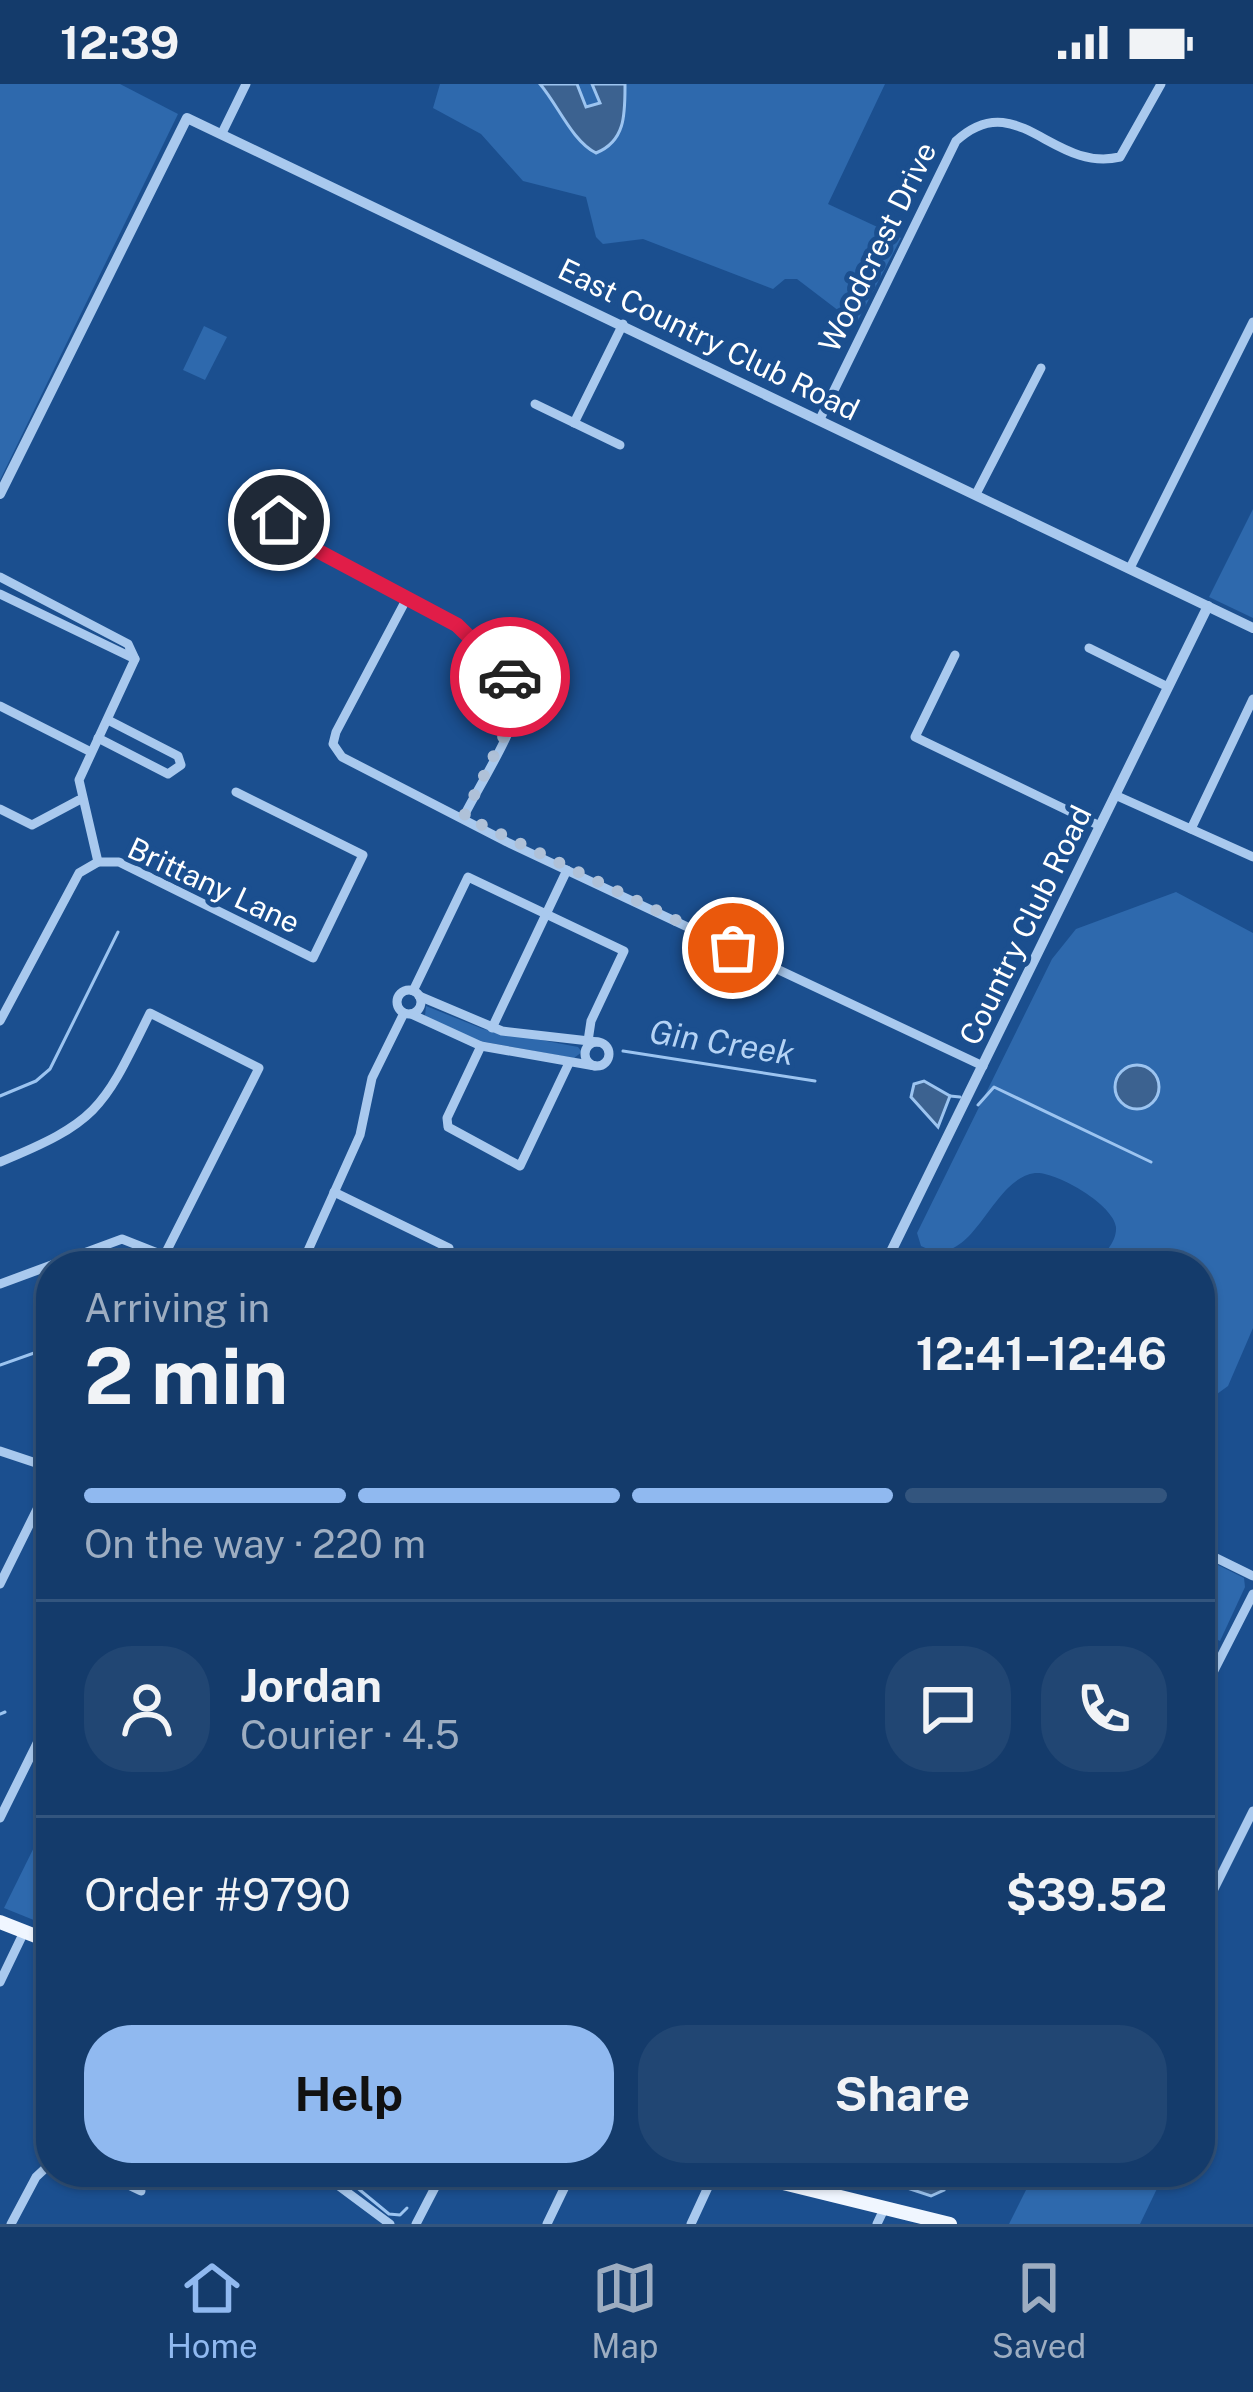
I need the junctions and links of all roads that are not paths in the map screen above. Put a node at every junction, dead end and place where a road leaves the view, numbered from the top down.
1 (246, 84) edge
2 (1161, 84) edge
3 (223, 131) junction
4 (1253, 322) edge
5 (623, 324) junction
6 (1041, 368) dead end
7 (536, 404) dead end
8 (820, 419) junction
9 (574, 422) junction
10 (620, 445) dead end
11 (0, 494) edge
12 (976, 494) junction
13 (279, 520) dead end
14 (1130, 568) junction
15 (0, 577) edge
16 (0, 594) edge
17 (407, 598) junction
18 (1208, 606) junction
19 (1253, 628) edge
20 (1089, 648) dead end
21 (955, 655) dead end
22 (135, 659) junction
23 (1168, 687) junction
24 (1253, 699) edge
25 (0, 706) edge
26 (108, 720) junction
27 (98, 738) junction
28 (91, 752) junction
29 (236, 792) dead end
30 (1115, 795) junction
31 (79, 800) junction
32 (0, 809) edge
33 (464, 816) junction
34 (1100, 826) junction
35 (1191, 829) junction
36 (1253, 857) edge
37 (98, 862) junction
38 (566, 870) junction
39 (546, 914) junction
40 (416, 994) junction
41 (407, 1014) junction
42 (0, 1021) edge
43 (491, 1028) junction
44 (593, 1042) junction
45 (481, 1046) junction
46 (568, 1063) junction
47 (595, 1066) junction
48 (982, 1066) junction
49 (0, 1162) edge
50 (334, 1192) junction
51 (89, 1251) edge
52 (144, 1251) edge
53 (167, 1251) edge
54 (308, 1251) edge
55 (448, 1251) edge
56 (891, 1251) edge
57 (36, 1271) edge
58 (0, 1284) edge
59 (0, 1451) edge
60 (36, 1463) edge
61 (36, 1511) edge
62 (1215, 1557) edge
63 (1253, 1576) edge
64 (0, 1584) edge
65 (1253, 1594) edge
66 (1215, 1669) edge
67 (36, 1745) edge
68 (1253, 1811) edge
69 (0, 1818) edge
70 (1215, 1887) edge
71 (0, 1922) edge
72 (24, 1932) junction
73 (36, 1936) edge
74 (0, 1982) edge
75 (36, 2177) edge
76 (133, 2187) edge
77 (340, 2187) edge
78 (435, 2187) edge
79 (565, 2187) edge
80 (708, 2187) edge
81 (802, 2187) edge
82 (141, 2191) dead end
83 (885, 2207) junction
84 (11, 2224) edge
85 (390, 2224) edge
86 (416, 2224) edge
87 (547, 2224) edge
88 (691, 2224) edge
89 (877, 2224) edge
90 (950, 2224) edge

1 - 3 street
2 - 8 street, Woodcrest Drive
3 - 5 street, East Country Club Road
3 - 11 street, East Country Club Road
4 - 14 street
5 - 8 street, East Country Club Road
5 - 9 street
6 - 12 street
7 - 9 street
8 - 12 street, East Country Club Road
9 - 10 street
12 - 14 street, East Country Club Road
13 - 17 street
14 - 18 street, East Country Club Road
15 - 22 street
16 - 22 street
17 - 33 street
17 - 33 street
18 - 19 street, East Country Club Road
18 - 23 street, Country Club Road
20 - 23 street
21 - 34 street
22 - 26 street
23 - 30 street, Country Club Road
24 - 35 street
25 - 28 street
26 - 27 street
26 - 27 street
27 - 28 street
28 - 31 street
29 - 37 street, Brittany Lane
30 - 34 street, Country Club Road
30 - 35 street
31 - 32 street
31 - 37 street
33 - 38 street
34 - 48 street, Country Club Road
35 - 36 street
37 - 42 street, Brittany Lane
38 - 39 street
38 - 48 street
39 - 40 street
39 - 43 street
39 - 44 street
40 - 41 street
40 - 41 street
40 - 43 street
41 - 45 street
41 - 50 street
43 - 44 street
44 - 47 street
44 - 47 street
45 - 46 street
45 - 46 street
46 - 47 street
48 - 56 street, Country Club Road
49 - 53 street
50 - 54 street
50 - 55 street
51 - 52 street
57 - 58 street
59 - 60 street
61 - 64 street
62 - 63 street
65 - 66 street
67 - 69 street
68 - 70 street
71 - 72 main road
72 - 73 main road
72 - 74 street
75 - 84 street
76 - 82 street
77 - 85 street
78 - 86 street
79 - 87 street
80 - 88 street
81 - 83 main road
83 - 89 street
83 - 90 main road

